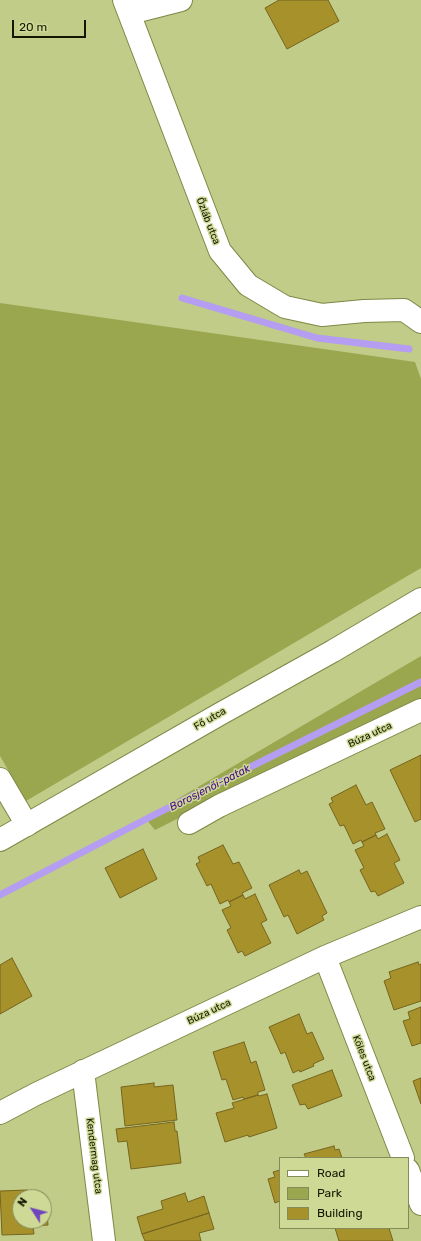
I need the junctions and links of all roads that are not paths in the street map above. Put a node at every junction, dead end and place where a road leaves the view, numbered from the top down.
1 (181, 0) edge
2 (127, 6) edge
3 (421, 322) edge
4 (421, 599) edge
5 (421, 710) edge
6 (0, 779) edge
7 (189, 823) dead end
8 (27, 825) junction
9 (0, 840) edge
10 (421, 917) edge
11 (324, 958) junction
12 (83, 1071) junction
13 (0, 1113) edge
14 (403, 1157) edge
15 (409, 1172) edge
16 (420, 1195) edge
17 (104, 1241) edge

1 - 2 street
2 - 3 street, Őzláb utca
4 - 8 street, Fő utca
5 - 7 street, Búza utca
6 - 8 street
8 - 9 street, Fő utca
10 - 11 street, Búza utca
11 - 12 street, Búza utca
11 - 14 street, Köles utca
12 - 13 street, Búza utca
12 - 17 street, Kendermag utca
15 - 16 street

